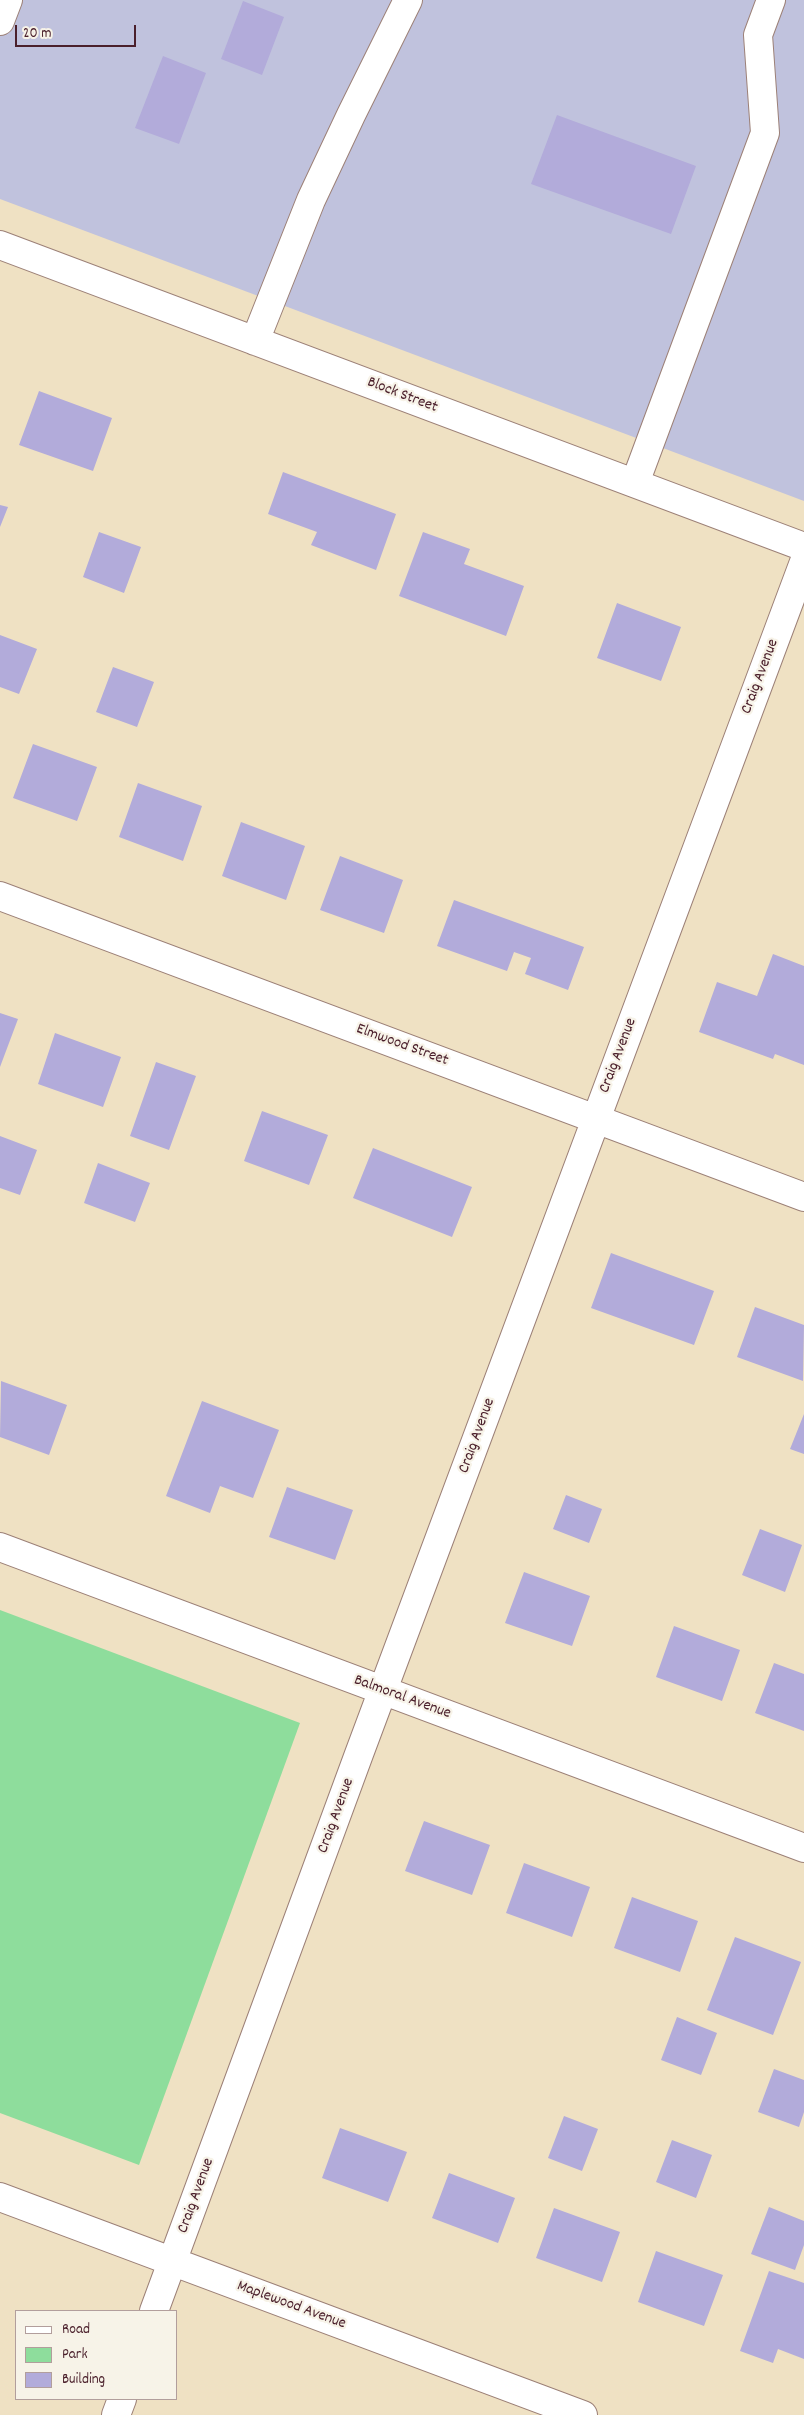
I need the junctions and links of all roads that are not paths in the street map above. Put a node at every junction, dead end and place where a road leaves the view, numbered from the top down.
1 (8, 0) edge
2 (408, 0) edge
3 (771, 0) edge
4 (0, 21) edge
5 (0, 245) edge
6 (255, 341) junction
7 (635, 483) junction
8 (804, 546) edge
9 (804, 562) edge
10 (0, 896) edge
11 (596, 1118) junction
12 (804, 1197) edge
13 (0, 1547) edge
14 (383, 1691) junction
15 (804, 1848) edge
16 (0, 2197) edge
17 (173, 2262) junction
18 (154, 2310) edge
19 (122, 2400) edge
20 (116, 2415) edge
21 (583, 2415) edge

1 - 4 street
2 - 6 street
3 - 7 street
5 - 6 street, Block Street
6 - 7 street, Block Street
7 - 8 street, Block Street
9 - 11 street, Craig Avenue
10 - 11 street, Elmwood Street
11 - 12 street, Elmwood Street
11 - 14 street, Craig Avenue
13 - 14 street, Balmoral Avenue
14 - 15 street, Balmoral Avenue
14 - 17 street, Craig Avenue
16 - 17 street, Maplewood Avenue
17 - 18 street, Craig Avenue
17 - 21 street, Maplewood Avenue
19 - 20 street

